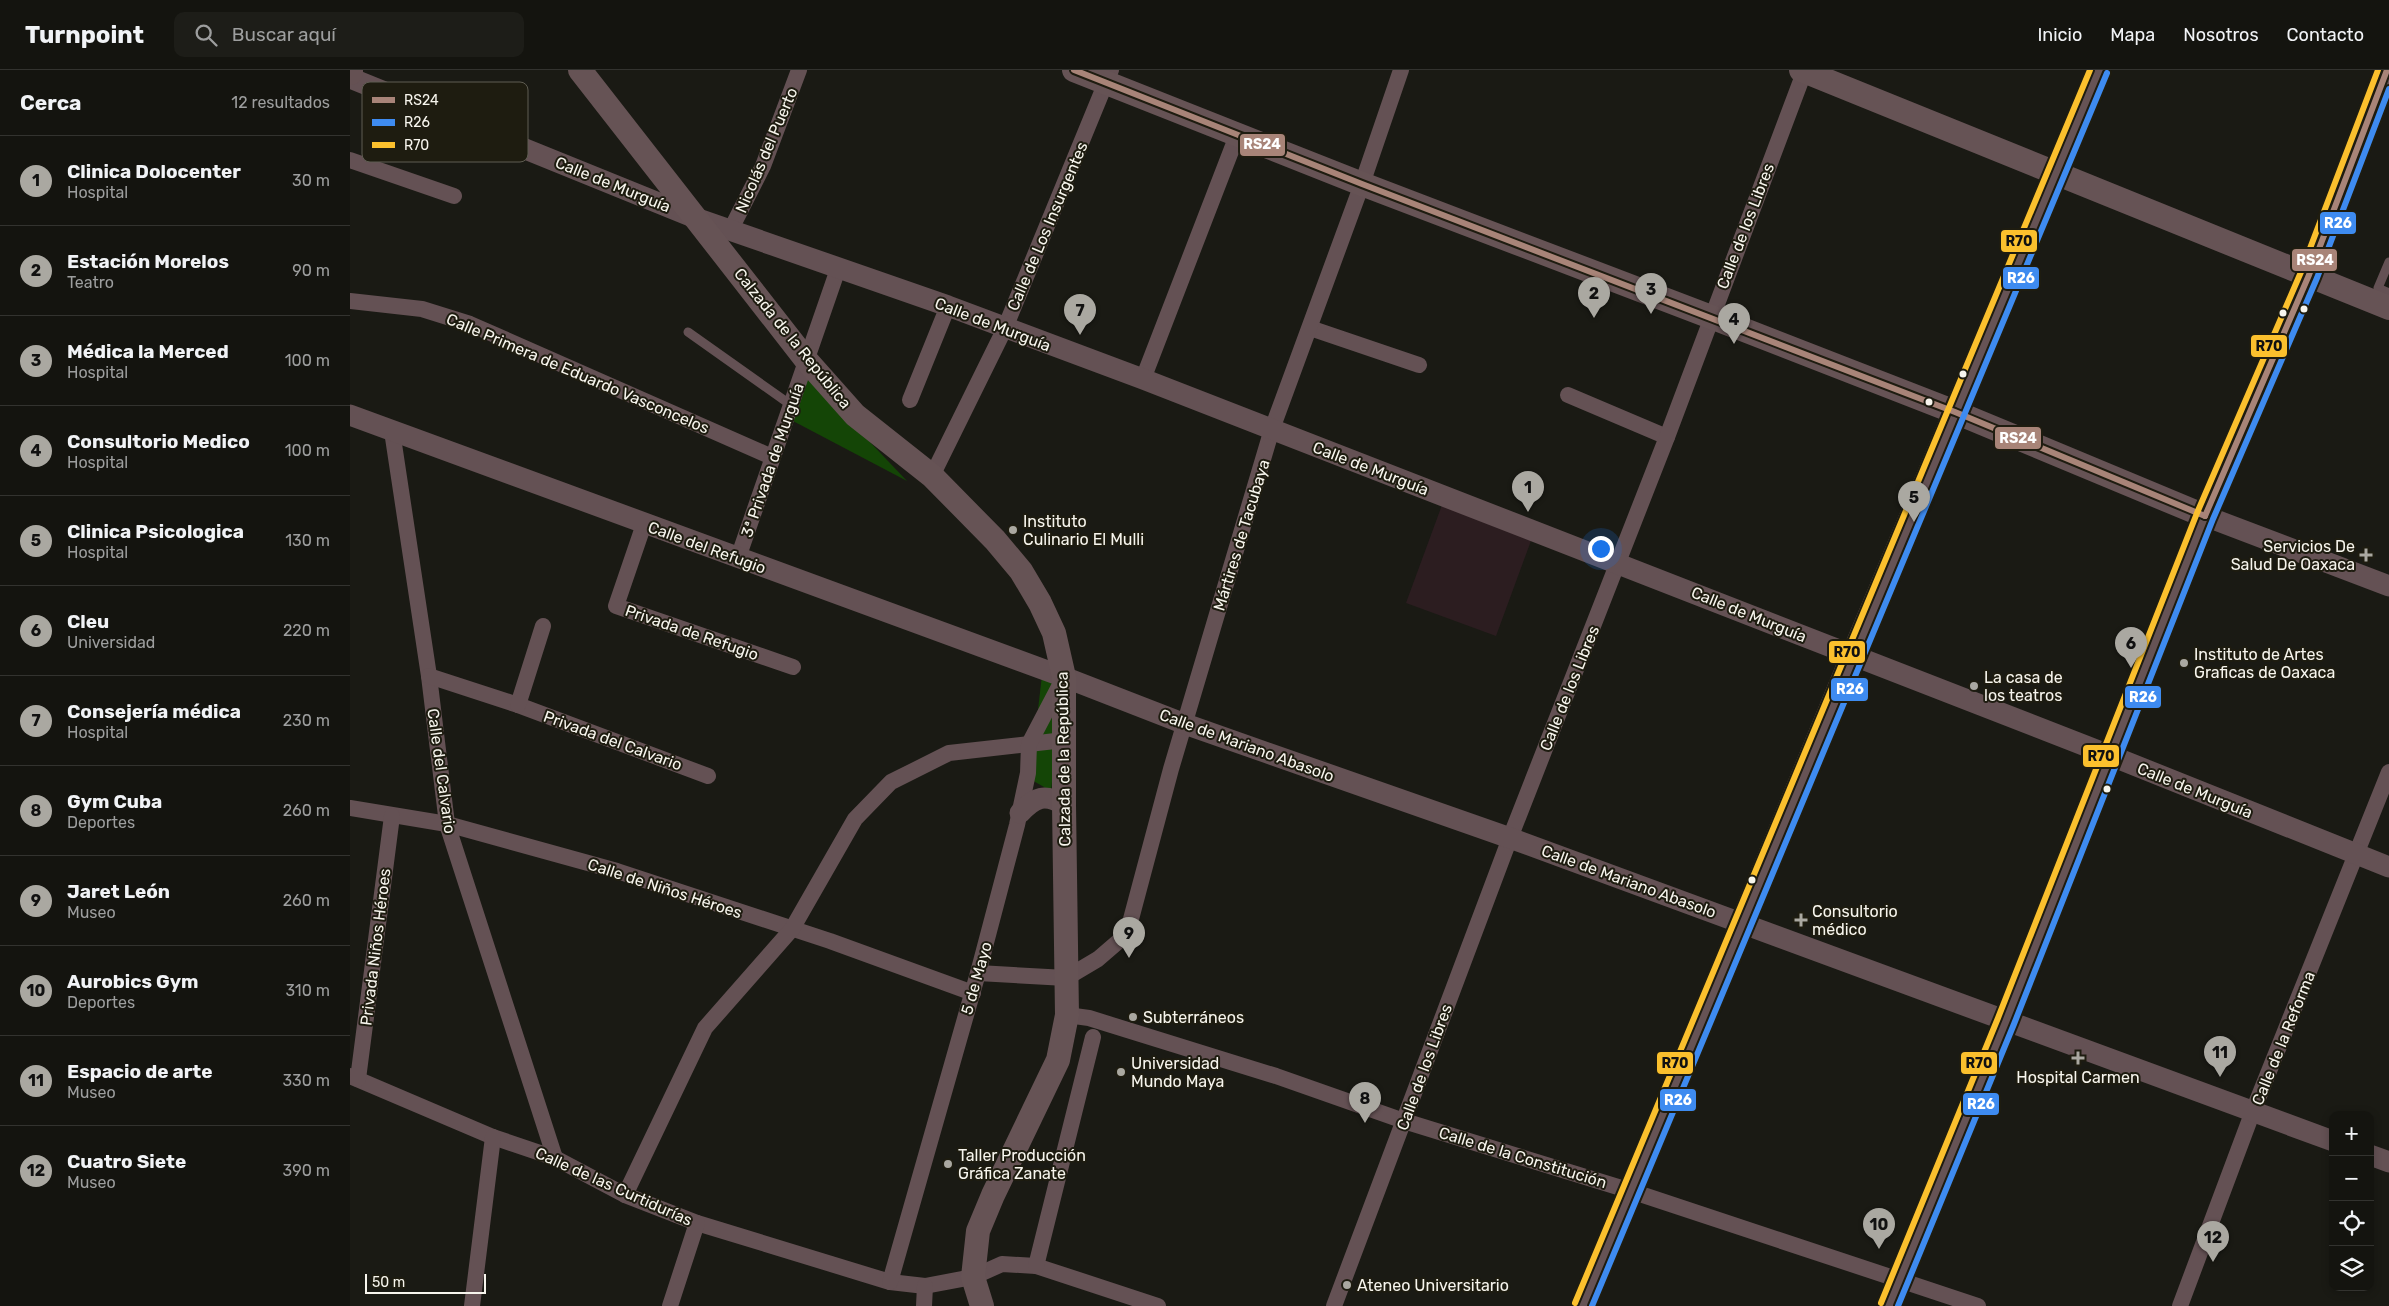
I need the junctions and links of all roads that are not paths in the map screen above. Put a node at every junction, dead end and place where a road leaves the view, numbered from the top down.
1 (580, 70) edge
2 (800, 70) edge
3 (1074, 70) edge
4 (1401, 70) edge
5 (1804, 70) edge
6 (2099, 70) edge
7 (2387, 70) edge
8 (1109, 76) edge
9 (350, 78) edge
10 (362, 83) edge
11 (1238, 133) junction
12 (528, 150) edge
13 (350, 160) edge
14 (2056, 174) junction
15 (1362, 184) junction
16 (454, 196) dead end
17 (698, 219) junction
18 (732, 229) junction
19 (2389, 262) edge
20 (838, 269) junction
21 (2309, 277) junction
22 (2389, 293) edge
23 (350, 301) edge
24 (948, 306) junction
25 (2389, 308) edge
26 (1711, 317) junction
27 (1005, 328) junction
28 (1310, 328) junction
29 (688, 332) dead end
30 (807, 361) junction
31 (1419, 364) dead end
32 (1143, 379) junction
33 (1568, 395) dead end
34 (910, 400) dead end
35 (792, 405) junction
36 (1955, 412) junction
37 (350, 415) edge
38 (1272, 430) junction
39 (392, 431) junction
40 (1667, 437) junction
41 (772, 457) junction
42 (932, 476) junction
43 (2205, 516) junction
44 (644, 524) junction
45 (738, 558) junction
46 (1618, 563) junction
47 (2389, 586) edge
48 (543, 626) dead end
49 (1853, 655) junction
50 (793, 667) dead end
51 (429, 676) junction
52 (1064, 677) junction
53 (518, 705) junction
54 (1185, 724) junction
55 (1064, 740) junction
56 (1029, 744) junction
57 (2109, 755) junction
58 (2389, 772) edge
59 (708, 776) dead end
60 (1064, 805) junction
61 (350, 808) edge
62 (1020, 813) junction
63 (392, 816) junction
64 (447, 824) junction
65 (1510, 838) junction
66 (2357, 855) junction
67 (2389, 867) edge
68 (1743, 923) junction
69 (792, 929) junction
70 (978, 973) junction
71 (1066, 978) junction
72 (973, 993) junction
73 (1067, 1015) junction
74 (2006, 1021) junction
75 (1093, 1038) dead end
76 (354, 1078) edge
77 (2253, 1111) junction
78 (1404, 1121) junction
79 (493, 1137) junction
80 (2329, 1140) edge
81 (2373, 1156) edge
82 (555, 1158) junction
83 (2389, 1162) edge
84 (1631, 1190) junction
85 (625, 1195) junction
86 (696, 1223) junction
87 (1036, 1266) junction
88 (973, 1277) junction
89 (1899, 1280) junction
90 (890, 1282) junction
91 (925, 1286) junction
92 (472, 1306) edge
93 (670, 1306) edge
94 (924, 1306) edge
95 (982, 1306) edge
96 (1158, 1306) edge
97 (1334, 1306) edge
98 (1583, 1306) edge
99 (1889, 1306) edge
100 (1978, 1306) edge
101 (2180, 1306) edge

1 - 17 main road, Calzada de la República
2 - 18 street, Nicolás del Puerto
3 - 8 main road
4 - 15 street, Mártires de Tacubaya
5 - 14 main road
5 - 26 street, Calle de los Libres
6 - 14 main road
7 - 21 main road
8 - 11 main road
8 - 27 street, Calle de Los Insurgentes
9 - 10 street, Calle de Murguía
11 - 15 main road
11 - 32 street
12 - 17 street, Calle de Murguía
13 - 16 street
14 - 21 main road
14 - 36 main road
15 - 26 main road
15 - 28 street, Mártires de Tacubaya
17 - 18 street, Calle de Murguía
17 - 30 main road, Calzada de la República
18 - 20 street, Calle de Murguía
19 - 22 lane
20 - 24 street, Calle de Murguía
20 - 30 street, 3ª Privada de Murguía
21 - 25 main road
21 - 43 main road
23 - 41 street, Calle Primera de Eduardo Vasconcelos
24 - 27 street, Calle de Murguía
24 - 34 street
26 - 36 main road
26 - 40 street, Calle de los Libres
27 - 32 street, Calle de Murguía
27 - 42 street, Calle de Los Insurgentes
28 - 31 street
28 - 38 street, Mártires de Tacubaya
29 - 35 lane
30 - 35 street, 3ª Privada de Murguía
30 - 42 main road, Calzada de la República
32 - 38 street, Calle de Murguía
33 - 40 street
35 - 41 street, 3ª Privada de Murguía
36 - 43 main road
36 - 49 main road
37 - 39 street, Calle del Refugio
38 - 46 street, Calle de Murguía
38 - 54 street, Mártires de Tacubaya
39 - 44 street, Calle del Refugio
39 - 51 street, Calle del Calvario
40 - 46 street, Calle de los Libres
41 - 45 street, 3ª Privada de Murguía
42 - 52 main road, Calzada de la República
43 - 47 street
43 - 57 main road
44 - 45 street, Calle del Refugio
44 - 50 street, Privada de Refugio
45 - 52 street, Calle del Refugio
46 - 49 street, Calle de Murguía
46 - 65 street, Calle de los Libres
48 - 53 street
49 - 57 street, Calle de Murguía
49 - 68 main road
51 - 53 street, Privada del Calvario
51 - 64 street, Calle del Calvario
52 - 54 street, Calle de Mariano Abasolo
52 - 55 main road, Calzada de la República
52 - 56 street, 5 de Mayo
53 - 59 street, Privada del Calvario
54 - 65 street, Calle de Mariano Abasolo
54 - 71 street, Mártires de Tacubaya
55 - 56 street
55 - 60 main road, Calzada de la República
56 - 62 street, 5 de Mayo
56 - 69 street
57 - 66 street, Calle de Murguía
57 - 74 main road
58 - 66 street, Calle de la Reforma
60 - 62 street
60 - 71 main road, Calzada de la República
61 - 63 street, Calle de Niños Héroes
62 - 70 street, 5 de Mayo
63 - 64 street, Calle de Niños Héroes
63 - 76 street, Privada Niños Héroes
64 - 69 street, Calle de Niños Héroes
64 - 82 street, Calle del Calvario
65 - 68 street, Calle de Mariano Abasolo
65 - 78 street, Calle de los Libres
66 - 67 street, Calle de Murguía
66 - 77 street, Calle de la Reforma
68 - 74 street, Calle de Mariano Abasolo
68 - 84 main road
69 - 72 street, Calle de Niños Héroes
69 - 85 street
70 - 71 street
70 - 72 street, 5 de Mayo
71 - 73 main road, Calzada de la República
72 - 90 street, 5 de Mayo
73 - 78 street, Calle de la Constitución
73 - 88 main road, Calzada de la República
74 - 77 street, Calle de Mariano Abasolo
74 - 89 main road
75 - 87 street
76 - 79 street, Calle de las Curtidurías
77 - 80 street, Calle de Mariano Abasolo
77 - 101 street, Calle de la Reforma
78 - 84 street, Calle de la Constitución
78 - 97 street, Calle de los Libres
79 - 82 street, Calle de las Curtidurías
79 - 92 street
81 - 83 street
82 - 85 street, Calle de las Curtidurías
84 - 89 street, Calle de la Constitución
84 - 98 main road
85 - 86 street, Calle de las Curtidurías
86 - 90 street, Calle de las Curtidurías
86 - 93 street
87 - 88 street, Calle de las Curtidurías
87 - 96 street, Calle de las Curtidurías
88 - 91 street, Calle de las Curtidurías
88 - 95 main road, Calzada de la República
89 - 99 main road
89 - 100 street, Calle de la Constitución
90 - 91 street, Calle de las Curtidurías
91 - 94 street

